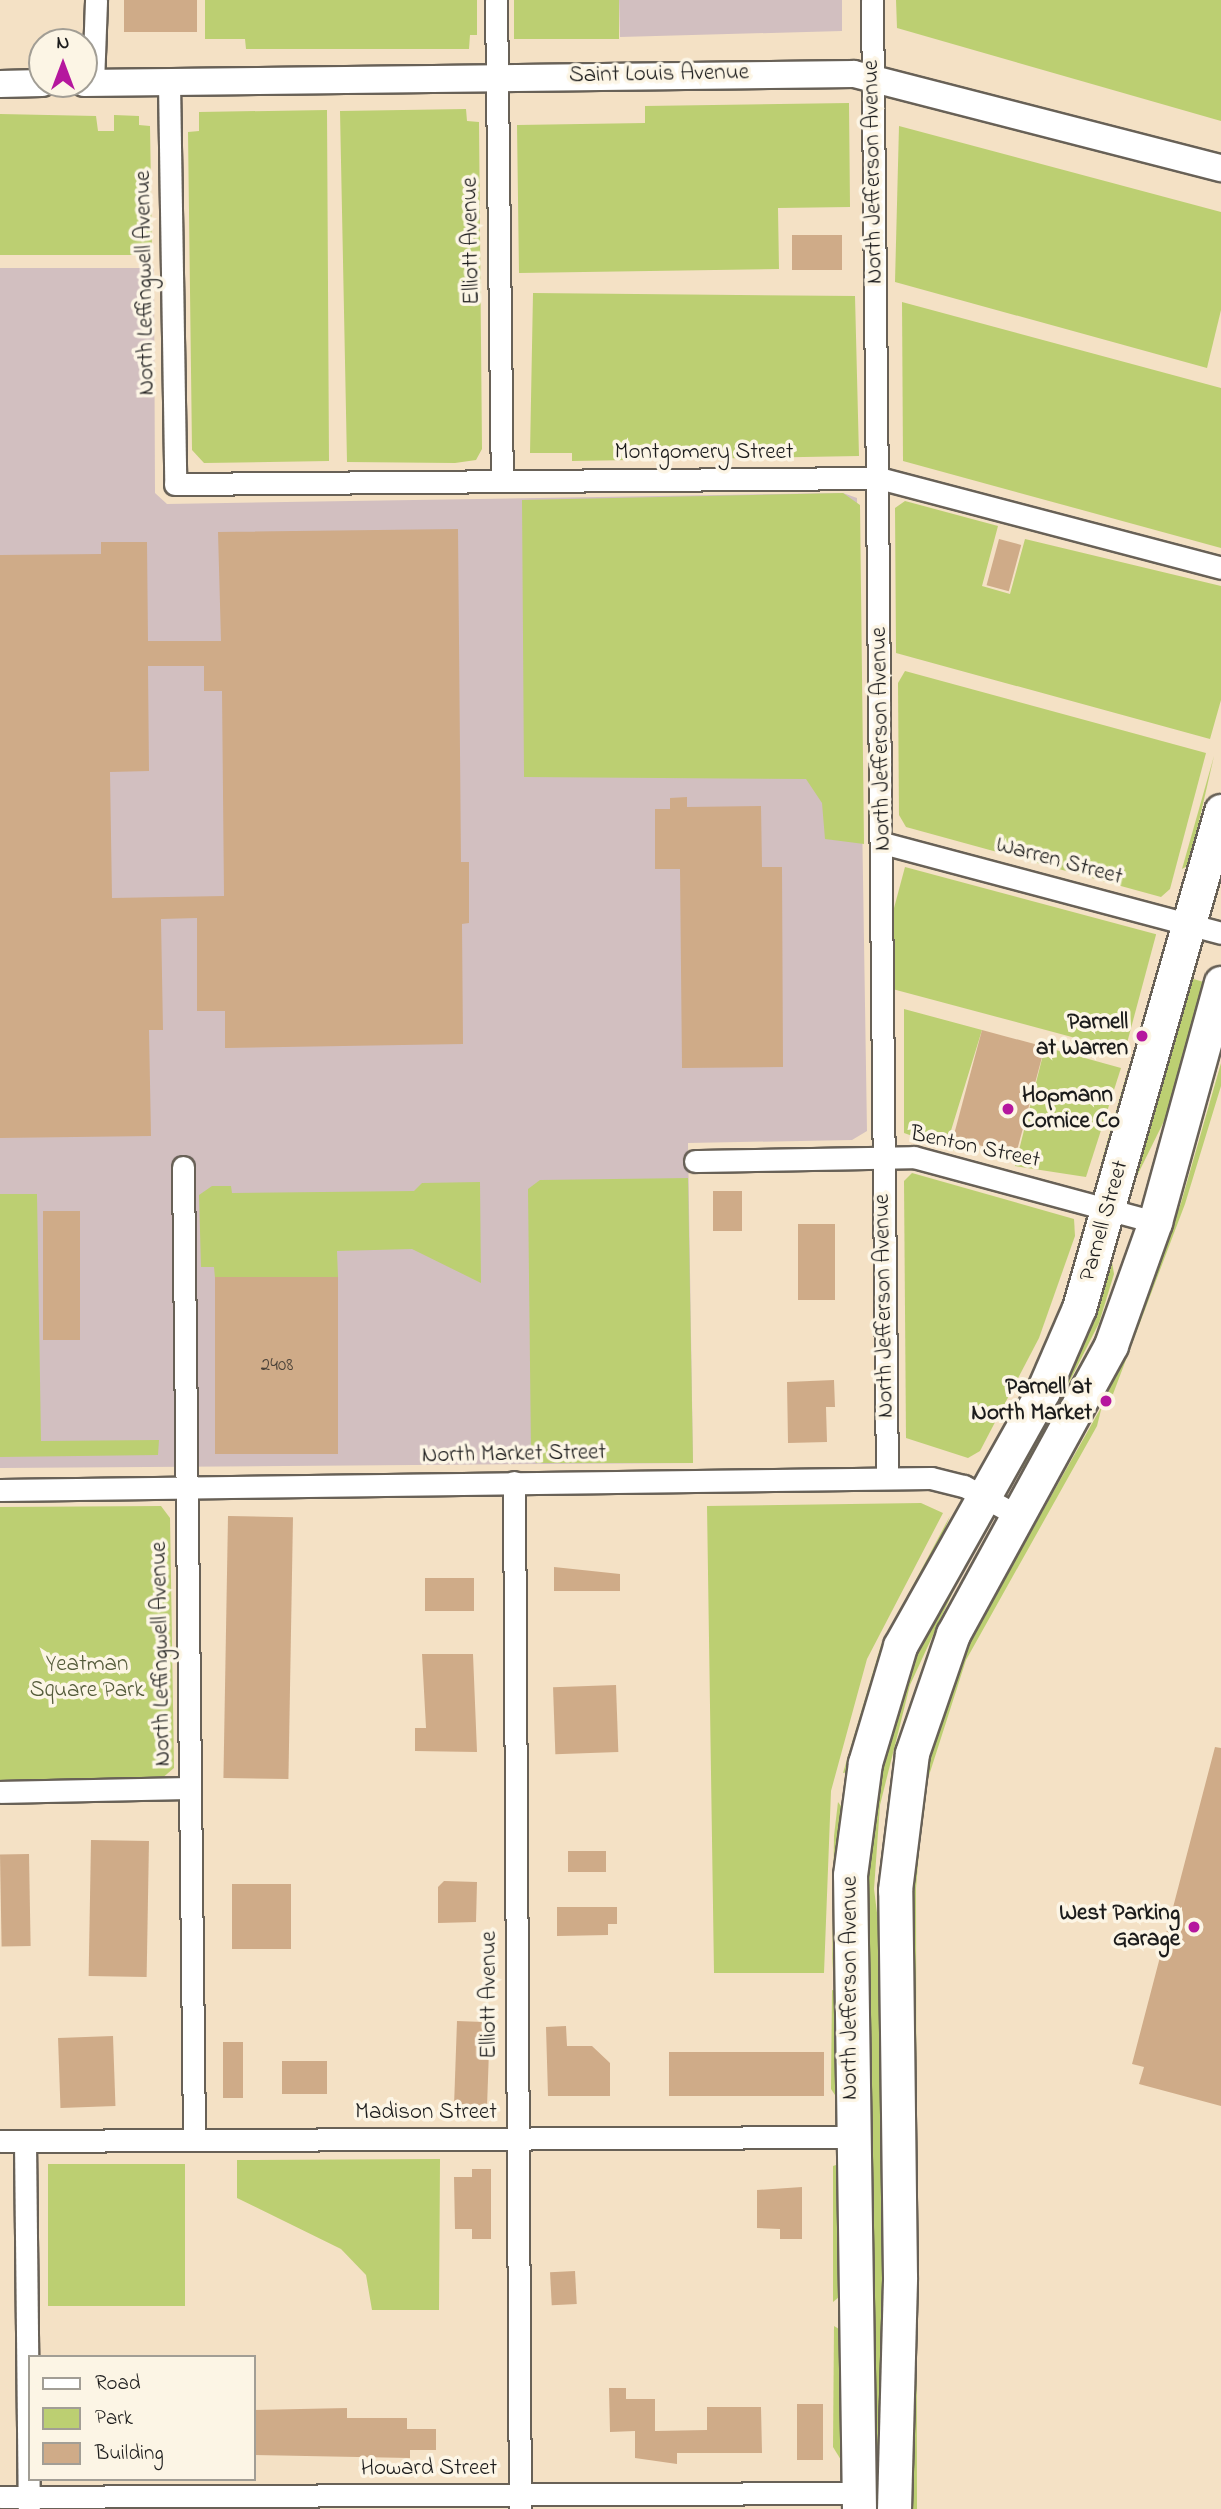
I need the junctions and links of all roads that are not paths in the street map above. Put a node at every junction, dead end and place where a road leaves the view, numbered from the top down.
1 (96, 0) edge
2 (496, 0) edge
3 (872, 0) edge
4 (94, 28) edge
5 (873, 76) junction
6 (496, 77) junction
7 (169, 82) junction
8 (28, 83) edge
9 (98, 83) edge
10 (0, 84) edge
11 (1221, 168) edge
12 (879, 478) junction
13 (502, 481) junction
14 (175, 484) joint
15 (1221, 568) edge
16 (1221, 811) edge
17 (883, 842) junction
18 (1189, 924) junction
19 (1221, 933) edge
20 (1221, 984) edge
21 (883, 1157) junction
22 (695, 1161) dead end
23 (183, 1167) dead end
24 (1110, 1208) junction
25 (1155, 1222) junction
26 (887, 1478) junction
27 (514, 1482) junction
28 (187, 1487) junction
29 (0, 1490) edge
30 (982, 1494) junction
31 (1020, 1517) junction
32 (190, 1788) junction
33 (0, 1791) edge
34 (851, 2137) junction
35 (517, 2139) junction
36 (194, 2140) junction
37 (0, 2141) edge
38 (25, 2141) junction
39 (28, 2412) edge
40 (29, 2481) edge
41 (0, 2497) edge
42 (858, 2501) edge
43 (520, 2502) edge
44 (29, 2503) edge
45 (894, 2509) edge

1 - 4 street
2 - 6 street, Elliott Avenue
3 - 5 street, North Jefferson Avenue
5 - 6 street, Saint Louis Avenue
5 - 11 street, Saint Louis Avenue
5 - 12 street, North Jefferson Avenue
6 - 7 street, Saint Louis Avenue
6 - 13 street, Elliott Avenue
7 - 9 street, Saint Louis Avenue
7 - 14 street, North Leffingwell Avenue
8 - 10 street
12 - 13 street, Montgomery Street
12 - 15 street, Montgomery Street
12 - 17 street, North Jefferson Avenue
13 - 14 street, Montgomery Street
16 - 18 main road, Parnell Street
17 - 18 street, Warren Street
17 - 21 street, North Jefferson Avenue
18 - 19 street, Warren Street
18 - 24 main road, Parnell Street
20 - 25 main road, Parnell Street
21 - 22 street, Benton Street
21 - 24 street, Benton Street
21 - 26 street, North Jefferson Avenue
23 - 28 street, North Leffingwell Avenue
24 - 25 street, Benton Street
24 - 30 main road, Parnell Street
25 - 31 main road, Parnell Street
26 - 27 street, North Market Street
26 - 30 street, North Market Street
27 - 28 street, North Market Street
27 - 35 street, Elliott Avenue
28 - 29 street, North Market Street
28 - 32 street, North Leffingwell Avenue
30 - 31 street, North Market Street
30 - 34 main road, North Jefferson Avenue
31 - 45 main road, North Jefferson Avenue
32 - 33 street
32 - 36 street, North Leffingwell Avenue
34 - 35 street, Madison Street
34 - 42 main road, North Jefferson Avenue
35 - 36 street, Madison Street
35 - 43 street, Elliott Avenue
36 - 38 street, Madison Street
37 - 38 street, Madison Street
38 - 39 street
40 - 44 street
41 - 44 street, Howard Street
42 - 43 street, Howard Street
43 - 44 street, Howard Street

